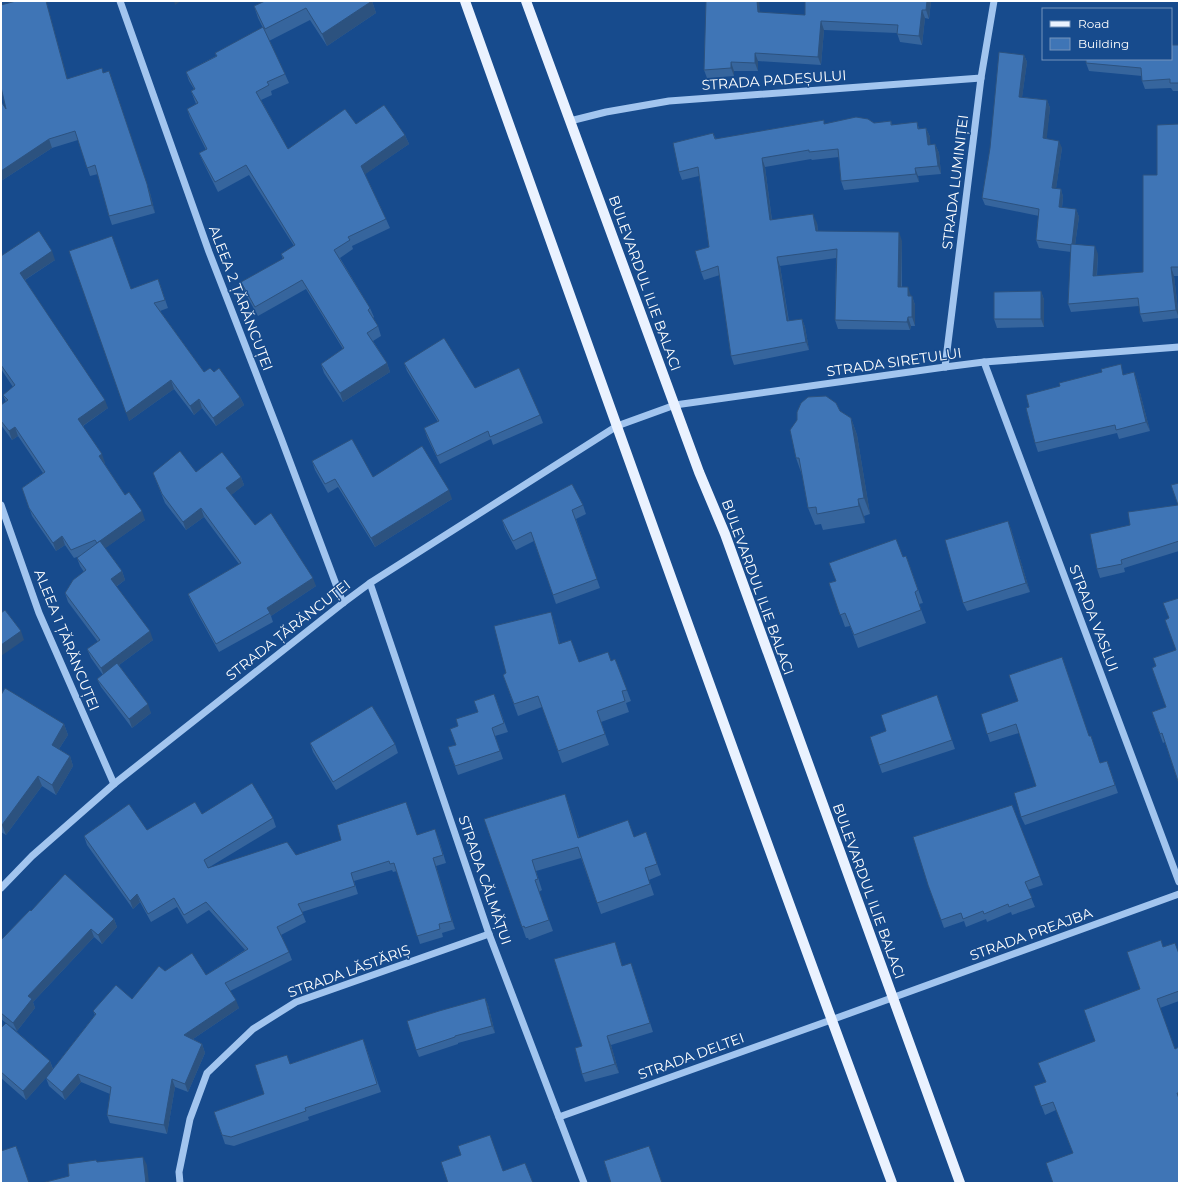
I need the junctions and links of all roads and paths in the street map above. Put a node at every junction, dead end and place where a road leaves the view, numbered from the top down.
1 (120, 1) edge
2 (465, 1) edge
3 (526, 1) edge
4 (994, 1) edge
5 (981, 78) junction
6 (570, 121) junction
7 (1179, 347) edge
8 (984, 362) junction
9 (945, 367) junction
10 (675, 406) junction
11 (617, 426) junction
12 (1, 504) edge
13 (370, 583) junction
14 (343, 603) junction
15 (114, 784) junction
16 (1179, 882) edge
17 (1, 888) edge
18 (1179, 894) edge
19 (489, 934) junction
20 (892, 997) junction
21 (831, 1020) junction
22 (559, 1116) junction
23 (180, 1183) edge
24 (584, 1183) edge
25 (892, 1183) edge
26 (960, 1183) edge

1 - 14 street, ALEEA 2 ȚĂRĂNCUȚEI
2 - 11 main road
3 - 6 main road, BULEVARDUL ILIE BALACI
4 - 5 street, STRADA LUMINIȚEI
5 - 6 street, STRADA PADEȘULUI
5 - 9 street, STRADA LUMINIȚEI
6 - 10 main road, BULEVARDUL ILIE BALACI
7 - 8 street, STRADA SIRETULUI
8 - 9 street, STRADA SIRETULUI
8 - 16 street, STRADA VASLUI
9 - 10 street, STRADA SIRETULUI
10 - 11 street, STRADA SIRETULUI
10 - 20 main road, BULEVARDUL ILIE BALACI
11 - 13 street, STRADA ȚĂRĂNCUȚEI
11 - 21 main road
12 - 15 street, ALEEA 1 ȚĂRĂNCUȚEI
13 - 14 street, STRADA ȚĂRĂNCUȚEI
13 - 19 street, STRADA CĂLMĂȚUI
14 - 15 street, STRADA ȚĂRĂNCUȚEI
15 - 17 street, STRADA ȚĂRĂNCUȚEI
18 - 20 street, STRADA PREAJBA
19 - 22 street, STRADA CĂLMĂȚUI
19 - 23 street, STRADA LĂSTĂRIȘ
20 - 21 street, STRADA PREAJBA
20 - 26 main road, BULEVARDUL ILIE BALACI
21 - 22 street, STRADA DELTEI
21 - 25 main road
22 - 24 street, STRADA CĂLMĂȚUI

